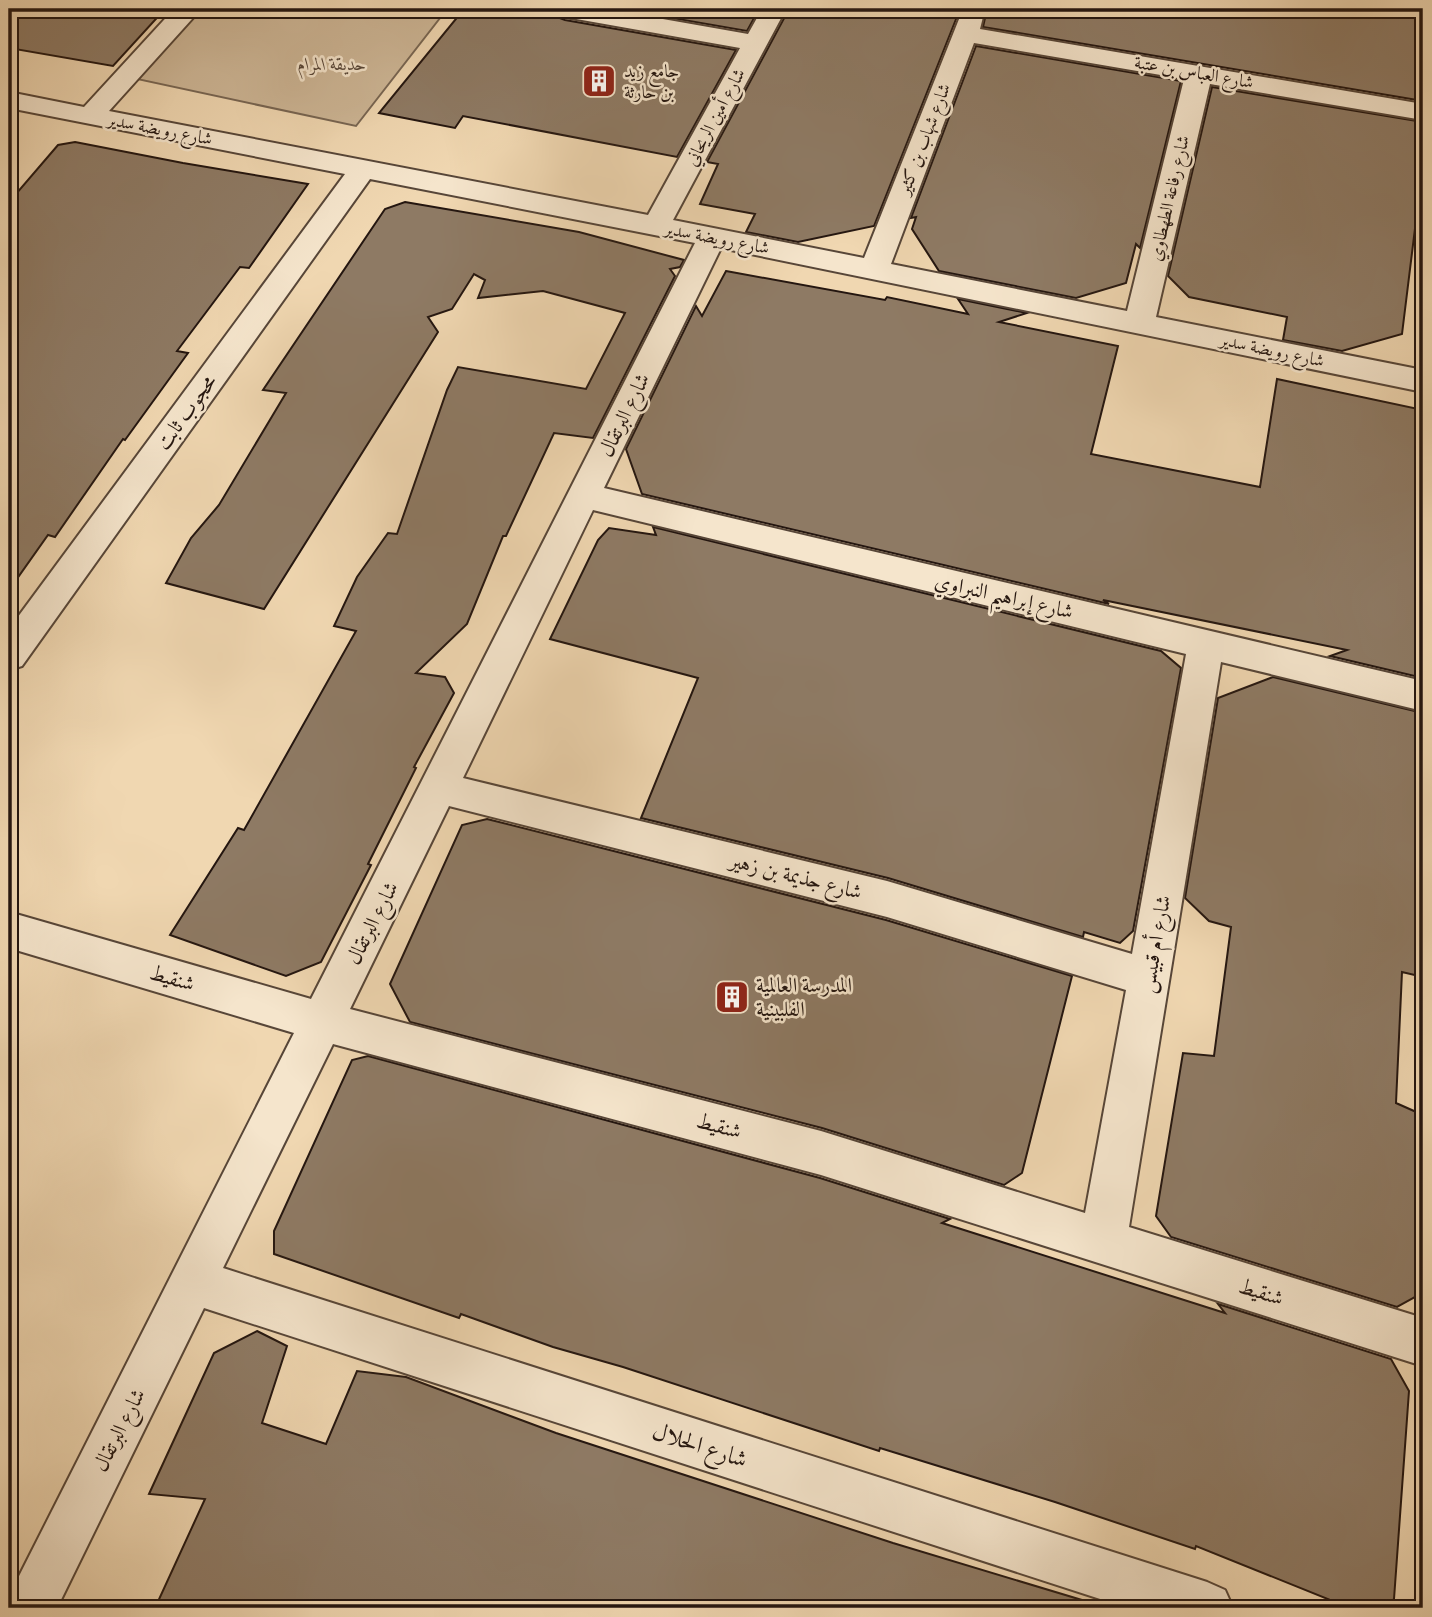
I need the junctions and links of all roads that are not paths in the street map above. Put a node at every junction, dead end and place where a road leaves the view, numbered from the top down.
1 (188, 9) edge
2 (565, 9) edge
3 (774, 9) edge
4 (975, 9) edge
5 (965, 34) junction
6 (755, 43) junction
7 (1199, 73) junction
8 (9, 100) edge
9 (1423, 111) edge
10 (90, 116) junction
11 (364, 168) junction
12 (656, 226) junction
13 (712, 237) junction
14 (874, 269) junction
15 (1139, 323) junction
16 (1423, 381) edge
17 (584, 496) junction
18 (1206, 644) junction
19 (9, 656) edge
20 (1423, 696) edge
21 (439, 788) junction
22 (9, 930) edge
23 (1149, 978) junction
24 (323, 1021) junction
25 (1103, 1243) junction
26 (194, 1282) junction
27 (1423, 1342) edge
28 (30, 1608) edge
29 (1207, 1608) edge

1 - 10 street
2 - 6 street
3 - 6 street, شارع أمين الريحاني
4 - 5 street, شارع شهاب بن كثير
5 - 7 street, شارع العباس بن عتبة
5 - 14 street, شارع شهاب بن كثير
6 - 12 street, شارع أمين الريحاني
7 - 9 street, شارع العباس بن عتبة
7 - 15 street, شارع رفاعة الطهطاوي
8 - 10 street, شارع رويضة سدير
10 - 11 street, شارع رويضة سدير
11 - 12 street, شارع رويضة سدير
11 - 19 street, محجوب ثابت
12 - 13 street, شارع رويضة سدير
13 - 14 street, شارع رويضة سدير
13 - 17 street, شارع البرتقال
14 - 15 street, شارع رويضة سدير
15 - 16 street, شارع رويضة سدير
17 - 18 street, شارع إبراهيم النبراوي
17 - 21 street, شارع البرتقال
18 - 20 street, شارع إبراهيم النبراوي
18 - 23 street, شارع أم قبيس
21 - 23 street, شارع جذيمة بن زهير
21 - 24 street, شارع البرتقال
22 - 24 street, شنقيط
23 - 25 street, شارع أم قبيس
24 - 25 street, شنقيط
24 - 26 street, شارع البرتقال
25 - 27 street, شنقيط
26 - 28 street, شارع البرتقال
26 - 29 street, شارع الحلال

